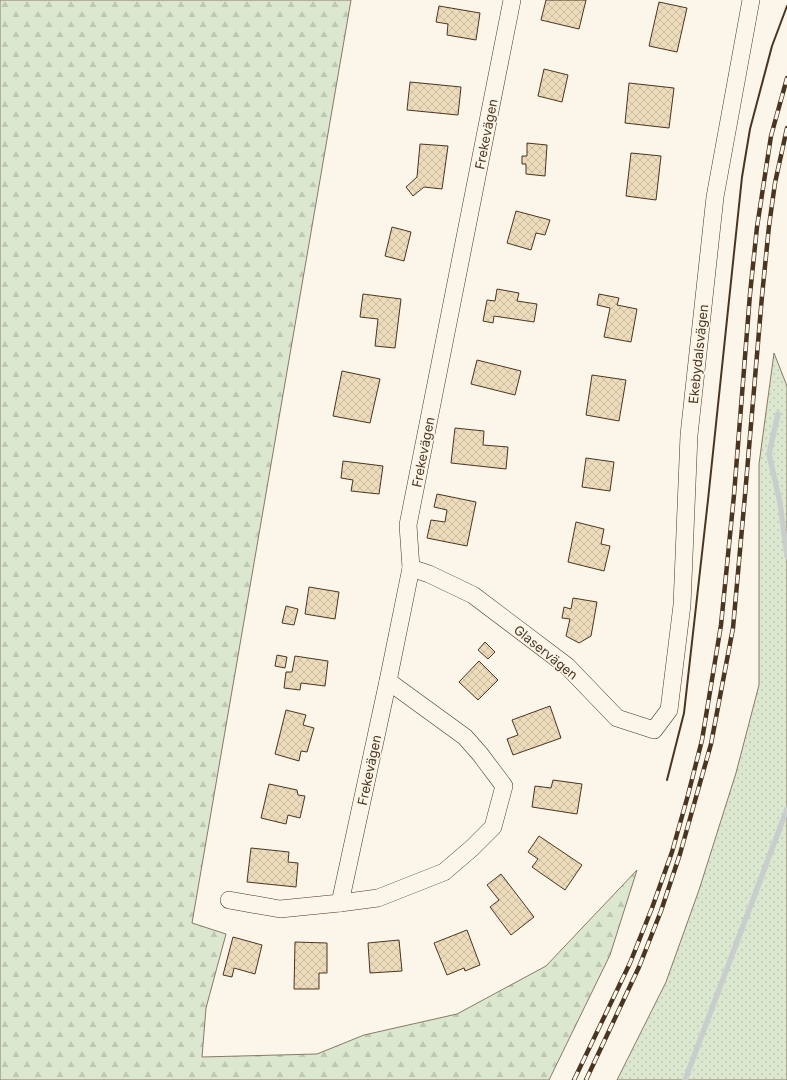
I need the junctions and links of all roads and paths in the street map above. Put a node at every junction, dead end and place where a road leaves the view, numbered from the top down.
1 (512, 0) edge
2 (751, 0) edge
3 (411, 568) junction
4 (388, 681) junction
5 (669, 710) joint
6 (229, 900) dead end
7 (340, 903) junction

1 - 3 street, Frekevägen
2 - 5 street, Ekebydalsvägen
3 - 4 street, Frekevägen
3 - 5 street, Glaservägen
4 - 7 street, Frekevägen
4 - 7 street
6 - 7 street

